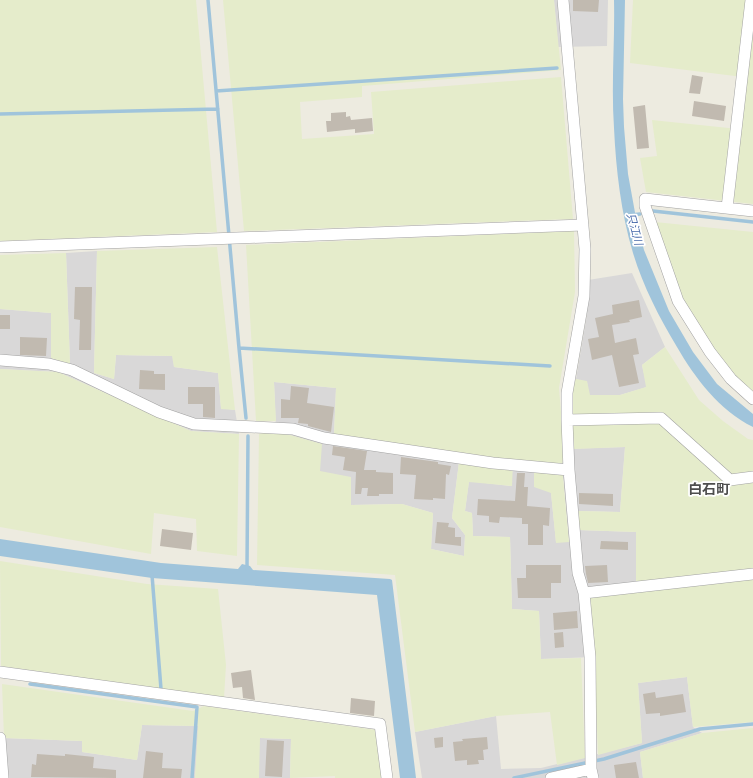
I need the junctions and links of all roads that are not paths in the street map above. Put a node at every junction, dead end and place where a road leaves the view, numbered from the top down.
1 (562, 0) edge
2 (751, 0) edge
3 (727, 208) junction
4 (753, 211) edge
5 (583, 225) junction
6 (0, 247) edge
7 (0, 360) edge
8 (753, 399) edge
9 (567, 420) junction
10 (569, 470) junction
11 (753, 477) edge
12 (753, 574) edge
13 (584, 593) junction
14 (0, 672) edge
15 (0, 738) edge
16 (592, 768) edge
17 (3, 778) edge
18 (388, 778) edge
19 (552, 778) edge

1 - 5 street
2 - 3 street
3 - 4 street
3 - 8 street
5 - 6 street
5 - 9 street
7 - 10 street
9 - 10 street
9 - 11 street
10 - 13 street
12 - 13 street
13 - 16 street
14 - 18 street
15 - 17 street
16 - 19 street

